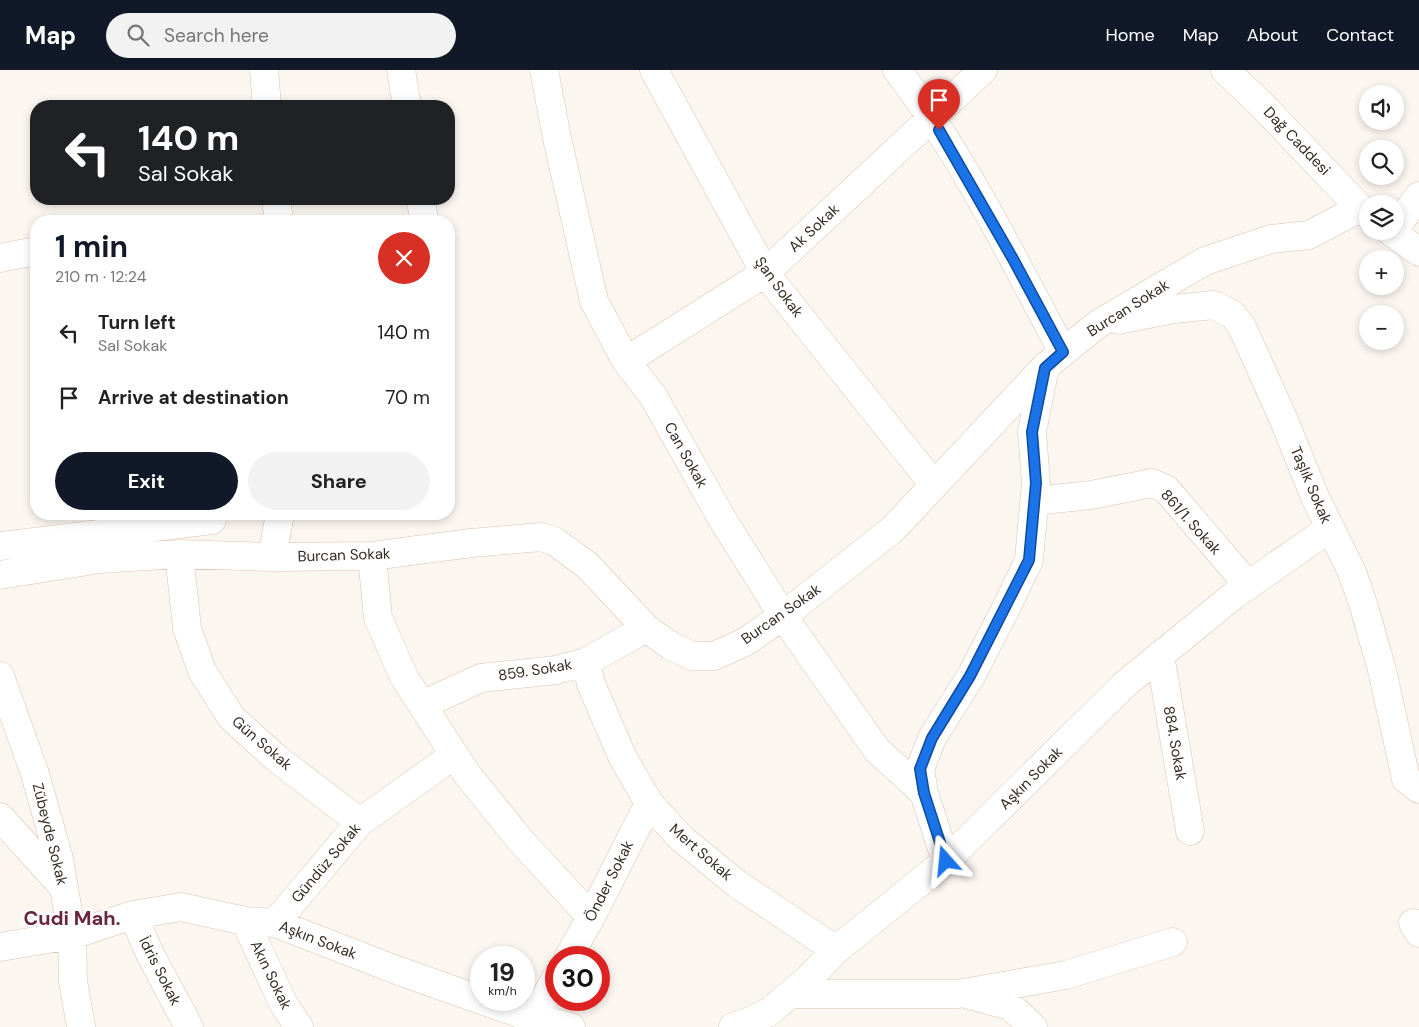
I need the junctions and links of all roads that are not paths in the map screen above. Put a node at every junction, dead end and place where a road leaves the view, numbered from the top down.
1 (264, 70) edge
2 (401, 70) edge
3 (544, 70) edge
4 (654, 70) edge
5 (897, 70) edge
6 (983, 70) edge
7 (1225, 70) edge
8 (266, 100) edge
9 (407, 100) edge
10 (932, 119) junction
11 (1419, 196) edge
12 (1359, 206) edge
13 (1359, 213) edge
14 (1404, 215) edge
15 (1404, 240) edge
16 (30, 252) edge
17 (1419, 252) edge
18 (0, 258) edge
19 (765, 273) junction
20 (1098, 324) junction
21 (1054, 360) junction
22 (626, 361) junction
23 (934, 485) junction
24 (1034, 501) junction
25 (212, 520) dead end
26 (279, 520) edge
27 (1330, 528) junction
28 (0, 546) edge
29 (179, 554) junction
30 (372, 556) junction
31 (272, 557) junction
32 (0, 575) edge
33 (1248, 585) junction
34 (782, 616) junction
35 (646, 628) junction
36 (1160, 655) junction
37 (586, 662) junction
38 (0, 676) edge
39 (422, 705) junction
40 (454, 755) junction
41 (1419, 789) edge
42 (924, 793) junction
43 (649, 803) junction
44 (0, 817) edge
45 (360, 822) junction
46 (1190, 831) dead end
47 (946, 861) junction
48 (64, 888) junction
49 (133, 914) junction
50 (591, 917) junction
51 (245, 921) junction
52 (275, 923) junction
53 (72, 935) junction
54 (1173, 942) dead end
55 (575, 946) edge
56 (0, 947) edge
57 (836, 950) junction
58 (963, 993) junction
59 (791, 994) junction
60 (545, 997) edge
61 (531, 1022) edge
62 (82, 1027) edge
63 (189, 1027) edge
64 (299, 1027) edge
65 (571, 1027) edge
66 (733, 1027) edge
67 (1033, 1027) edge

1 - 8 street
2 - 9 street
3 - 22 street, Can Sokak
4 - 19 street, Şan Sokak
5 - 10 street
6 - 10 street, Ak Sokak
7 - 12 street, Dağ Caddesi
10 - 19 street, Ak Sokak
10 - 21 street
11 - 14 street
13 - 20 street, Burcan Sokak
15 - 17 street
16 - 18 street
19 - 22 street, Ak Sokak
19 - 23 street, Şan Sokak
20 - 21 street, Burcan Sokak
20 - 27 street, Taşlık Sokak
21 - 23 street, Burcan Sokak
21 - 24 street
22 - 34 street, Can Sokak
23 - 34 street, Burcan Sokak
24 - 33 street, 861/1. Sokak
24 - 42 street
25 - 28 street
26 - 31 street
27 - 33 street, Aşkın Sokak
27 - 41 street, Taşlık Sokak
29 - 31 street, Burcan Sokak
29 - 32 street, Burcan Sokak
29 - 45 street, Gün Sokak
30 - 31 street, Burcan Sokak
30 - 35 street, Burcan Sokak
30 - 39 street
33 - 36 street, Aşkın Sokak
34 - 35 street, Burcan Sokak
34 - 42 street, Can Sokak
35 - 37 street, 859. Sokak
36 - 46 street, 884. Sokak
36 - 47 street, Aşkın Sokak
37 - 39 street, 859. Sokak
37 - 43 street, Mert Sokak
38 - 48 street, Zübeyde Sokak
39 - 40 street
40 - 45 street, Gündüz Sokak
40 - 50 street
42 - 47 street
43 - 50 street, Önder Sokak
43 - 57 street, Mert Sokak
44 - 48 street
45 - 52 street, Gündüz Sokak
47 - 57 street, Aşkın Sokak
48 - 53 street, Zübeyde Sokak
49 - 51 street, Aşkın Sokak
49 - 53 street, Aşkın Sokak
49 - 63 street, İdris Sokak
50 - 55 street, Önder Sokak
51 - 52 street, Aşkın Sokak
51 - 64 street, Akın Sokak
52 - 61 street, Aşkın Sokak
53 - 56 street, Aşkın Sokak
53 - 62 street, Zübeyde Sokak
54 - 58 street
57 - 59 street, Aşkın Sokak
58 - 59 street
58 - 67 street
59 - 66 street, Aşkın Sokak
60 - 61 street
61 - 65 street, Aşkın Sokak

